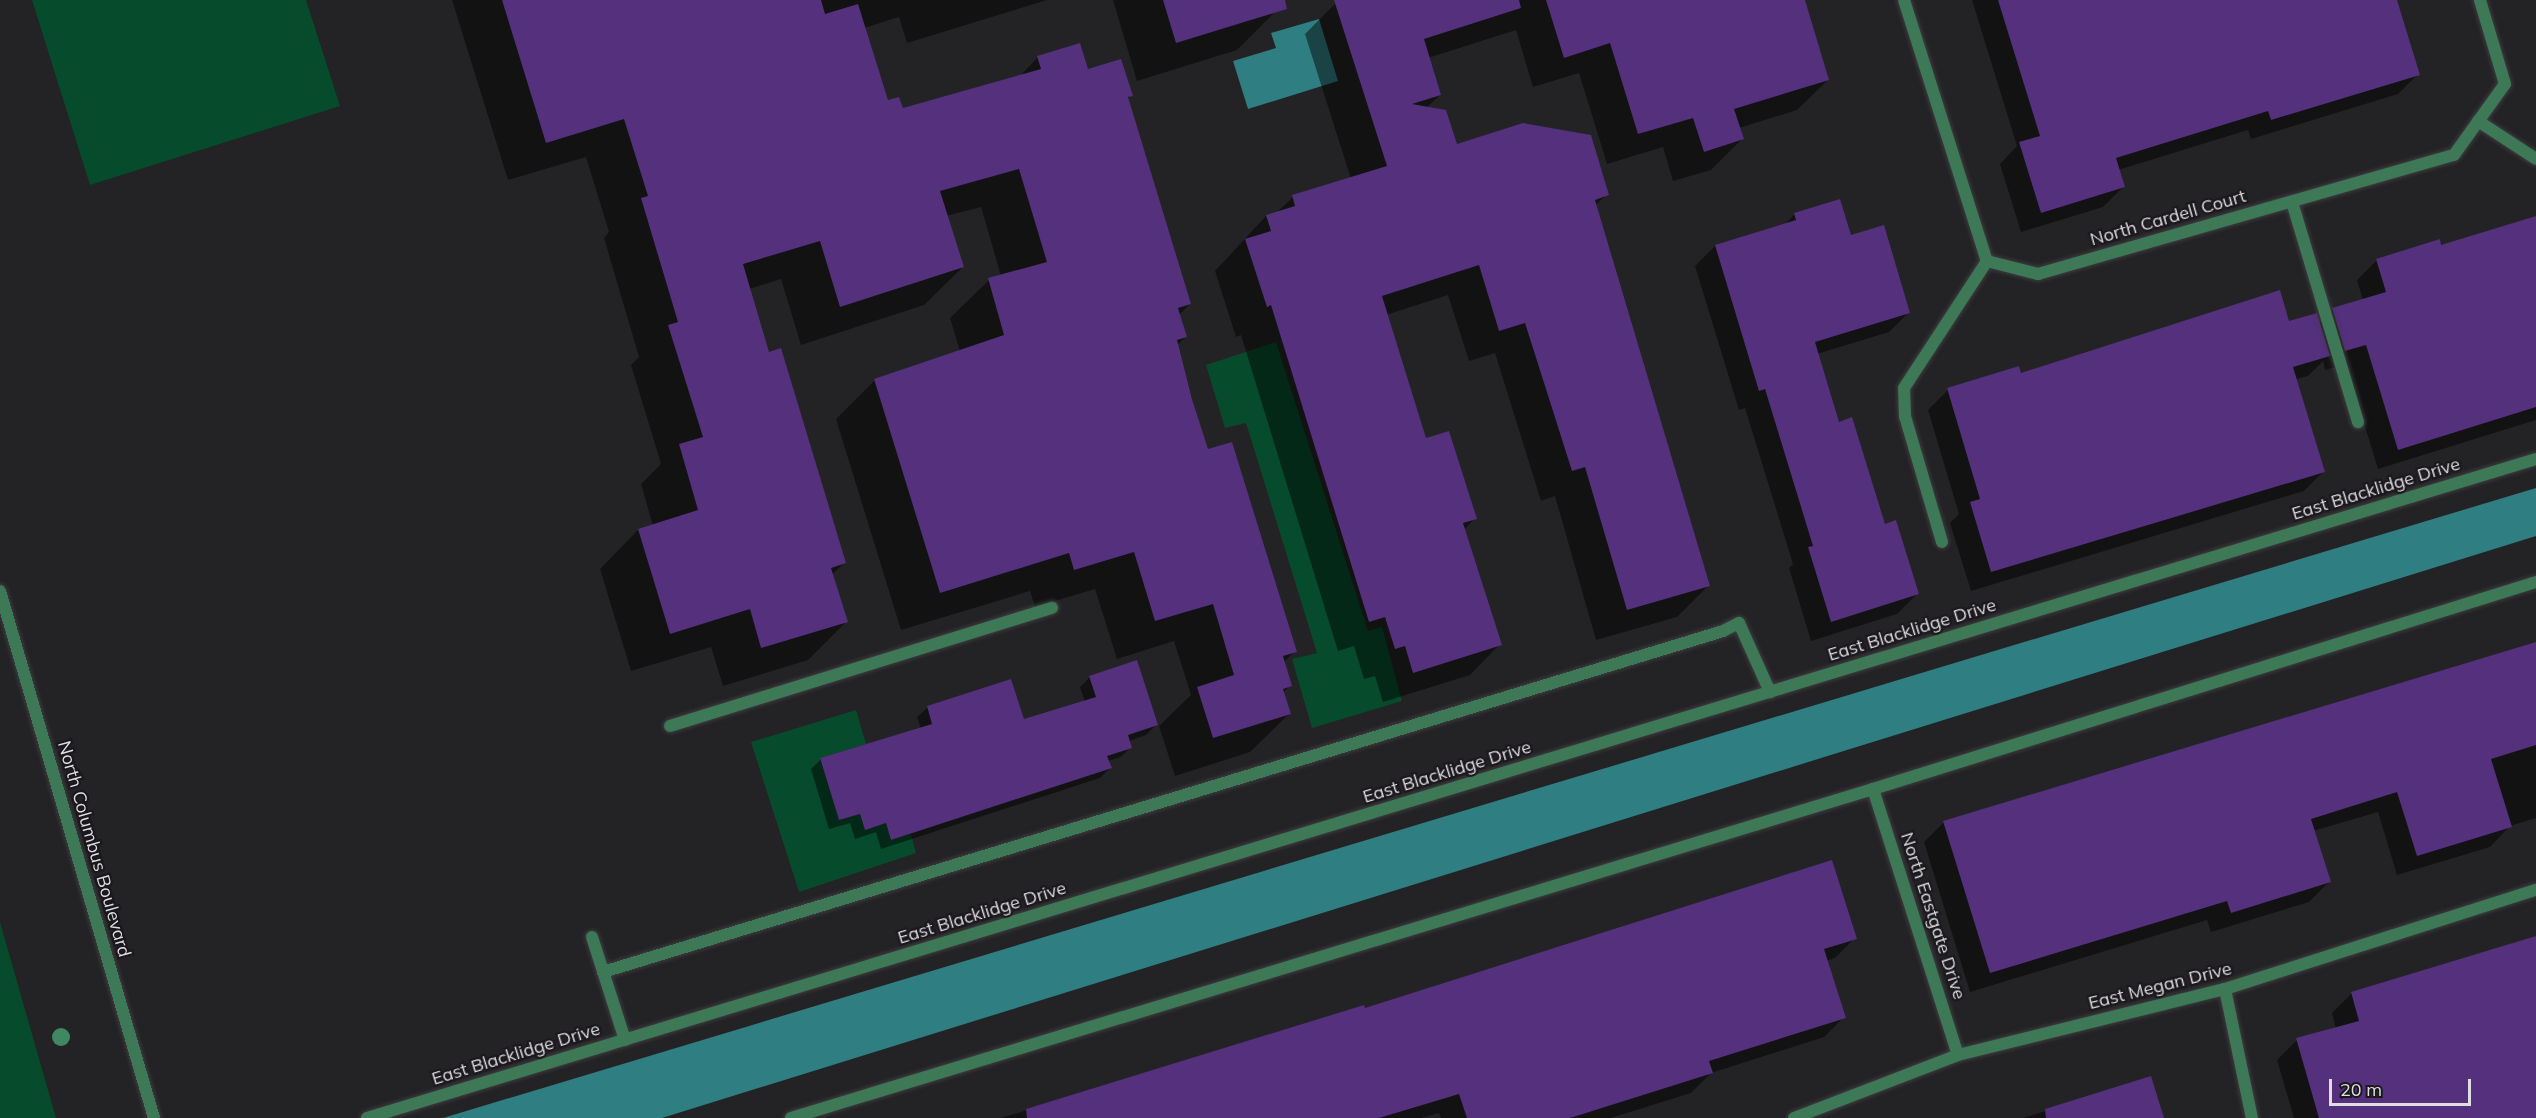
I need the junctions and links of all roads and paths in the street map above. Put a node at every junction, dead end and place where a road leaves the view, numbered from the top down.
1 (1905, 0) edge
2 (2480, 0) edge
3 (2478, 121) junction
4 (2536, 159) edge
5 (2292, 202) junction
6 (1987, 261) junction
7 (2358, 422) dead end
8 (2536, 459) edge
9 (1942, 542) dead end
10 (2536, 582) edge
11 (0, 591) edge
12 (1052, 608) dead end
13 (1770, 692) junction
14 (670, 726) dead end
15 (1873, 789) junction
16 (2536, 890) edge
17 (592, 937) dead end
18 (603, 972) junction
19 (2225, 989) junction
20 (625, 1040) junction
21 (1958, 1055) junction
22 (154, 1118) edge
23 (367, 1118) edge
24 (791, 1118) edge
25 (1794, 1118) edge
26 (2252, 1118) edge

1 - 6 street
2 - 3 street, North Cardell Court
3 - 4 street
3 - 5 street, North Cardell Court
5 - 6 street, North Cardell Court
5 - 7 street
6 - 9 street
8 - 13 street, East Blacklidge Drive
10 - 15 street
11 - 22 street, North Columbus Boulevard
12 - 14 street
13 - 18 street
13 - 20 street, East Blacklidge Drive
15 - 21 street, North Eastgate Drive
15 - 24 street
16 - 19 street, East Megan Drive
17 - 18 street
18 - 20 street
19 - 21 street, East Megan Drive
19 - 26 street
20 - 23 street, East Blacklidge Drive
21 - 25 street, East Megan Drive

